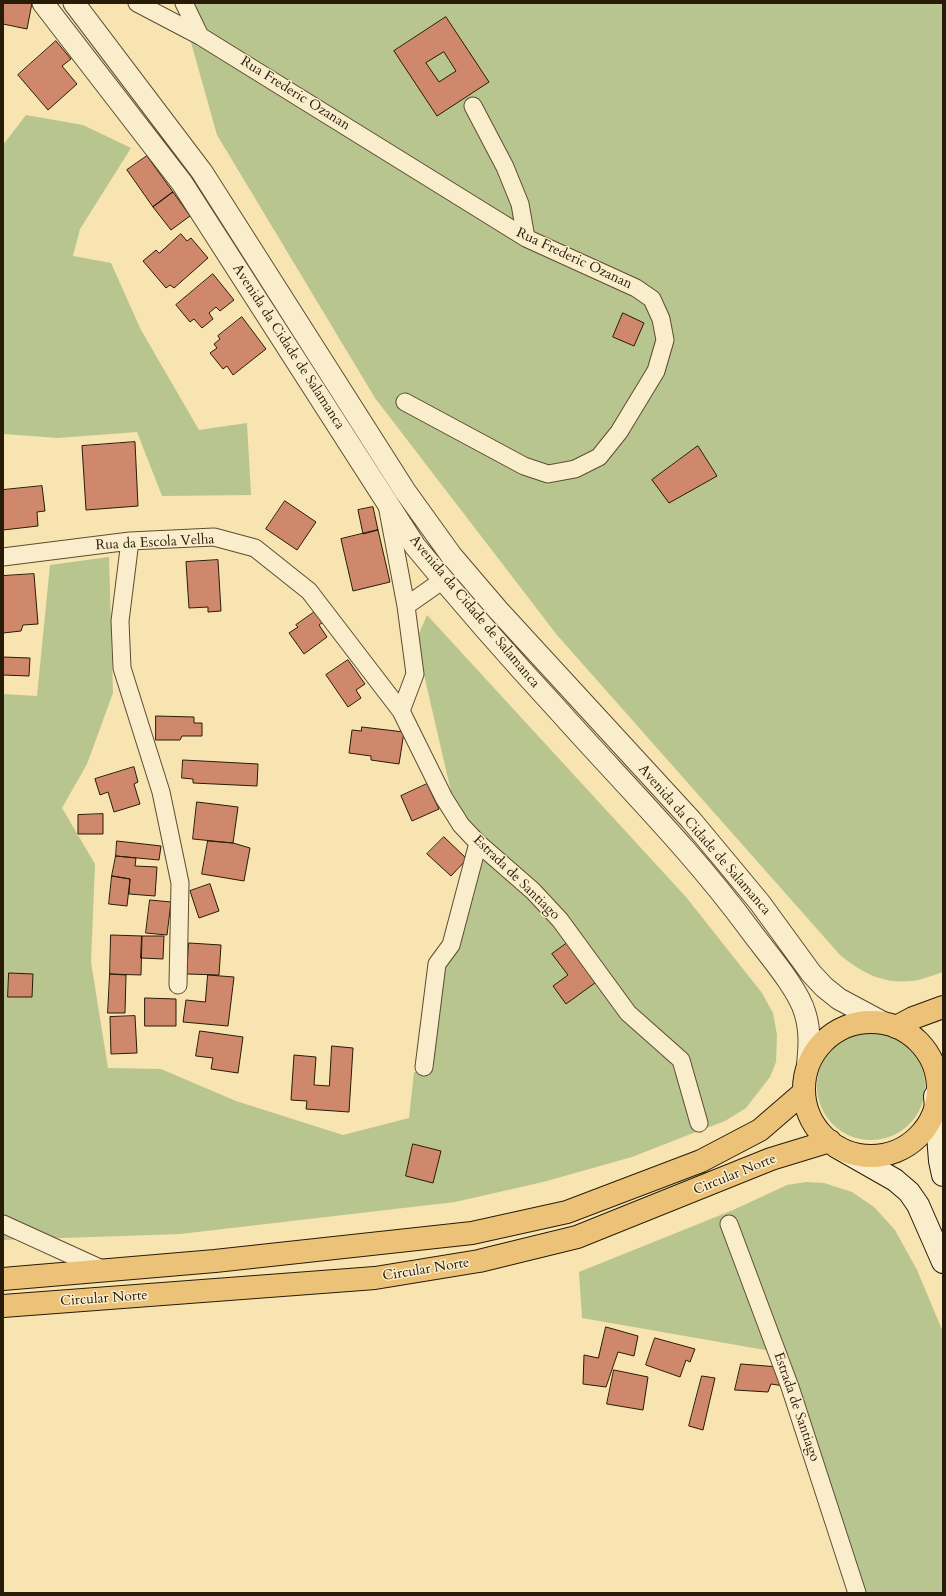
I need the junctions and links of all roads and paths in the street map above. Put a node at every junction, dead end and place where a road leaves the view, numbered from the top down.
1 (43, 3) edge
2 (74, 3) edge
3 (137, 3) edge
4 (184, 3) edge
5 (200, 36) junction
6 (473, 106) dead end
7 (526, 238) junction
8 (405, 402) dead end
9 (386, 502) junction
10 (130, 541) junction
11 (3, 557) edge
12 (443, 580) junction
13 (406, 606) junction
14 (402, 710) junction
15 (478, 843) junction
16 (178, 984) dead end
17 (943, 1006) edge
18 (889, 1025) junction
19 (424, 1067) dead end
20 (807, 1070) junction
21 (939, 1081) edge
22 (804, 1092) junction
23 (699, 1123) dead end
24 (833, 1144) junction
25 (943, 1175) edge
26 (3, 1224) edge
27 (729, 1224) dead end
28 (943, 1262) edge
29 (104, 1270) junction
30 (3, 1279) edge
31 (3, 1306) edge
32 (857, 1593) edge

1 - 9 street, Avenida da Cidade de Salamanca
2 - 18 street, Avenida da Cidade de Salamanca
3 - 5 street, Rua Frederic Ozanan
4 - 5 street
5 - 7 street, Rua Frederic Ozanan
6 - 7 street
7 - 8 street, Rua Frederic Ozanan
9 - 12 street, Avenida da Cidade de Salamanca
9 - 13 street
10 - 11 street, Rua da Escola Velha
10 - 14 street, Rua da Escola Velha
10 - 16 street
12 - 13 street
12 - 20 street, Avenida da Cidade de Salamanca
13 - 14 street
14 - 15 street, Estrada de Santiago
15 - 19 street
15 - 23 street, Estrada de Santiago
17 - 18 main road
18 - 20 main road
18 - 21 main road
20 - 22 main road
21 - 24 main road
21 - 25 main road
22 - 24 main road
22 - 29 main road, Circular Norte
24 - 28 main road
24 - 31 main road, Circular Norte
26 - 29 street
27 - 32 street, Estrada de Santiago
29 - 30 main road, Circular Norte

